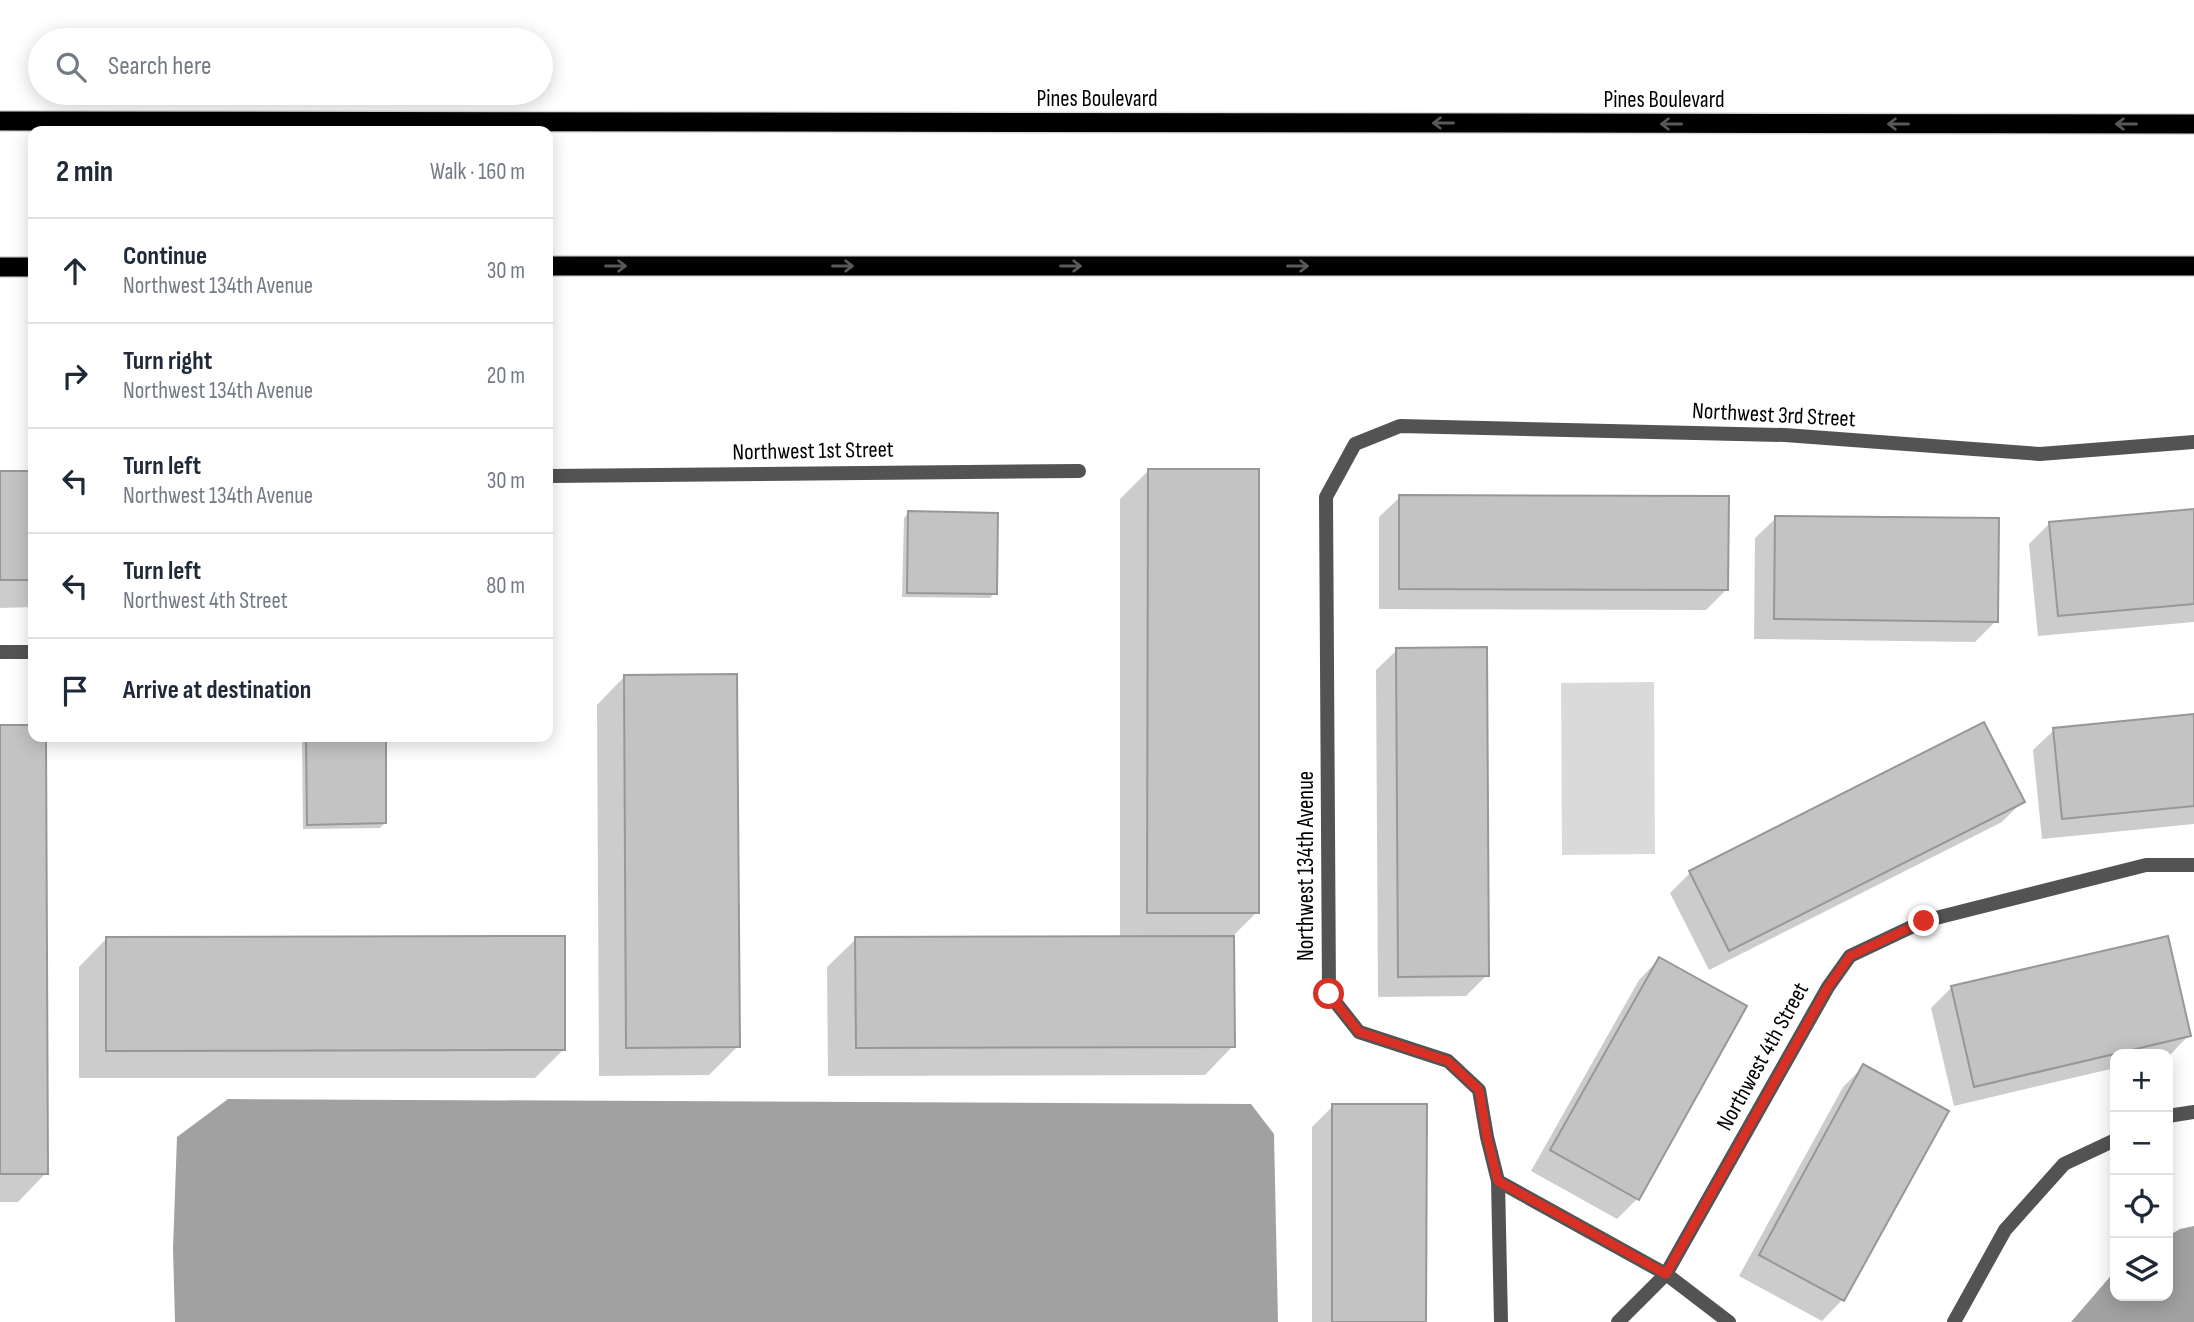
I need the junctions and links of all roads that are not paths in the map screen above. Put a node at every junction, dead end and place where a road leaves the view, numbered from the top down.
1 (0, 121) edge
2 (2194, 124) edge
3 (2194, 265) edge
4 (553, 266) edge
5 (0, 267) edge
6 (28, 267) edge
7 (2194, 443) edge
8 (1355, 444) joint
9 (1079, 471) dead end
10 (553, 476) edge
11 (0, 652) edge
12 (28, 652) edge
13 (2194, 865) edge
14 (2194, 1112) edge
15 (2173, 1115) edge
16 (2110, 1142) edge
17 (1498, 1181) junction
18 (1666, 1274) junction
19 (1501, 1322) edge
20 (1618, 1322) edge
21 (1729, 1322) edge
22 (1954, 1322) edge

2 -> 1 highway, Pines Boulevard
4 -> 3 highway
5 - 6 highway
7 - 8 street, Northwest 3rd Street
8 - 17 street, Northwest 134th Avenue
9 - 10 street, Northwest 1st Street
11 - 12 street
13 - 18 street, Northwest 4th Street
14 - 15 street
16 - 22 street
17 - 18 street
17 - 19 street, Northwest 134th Avenue
18 - 20 street
18 - 21 street

